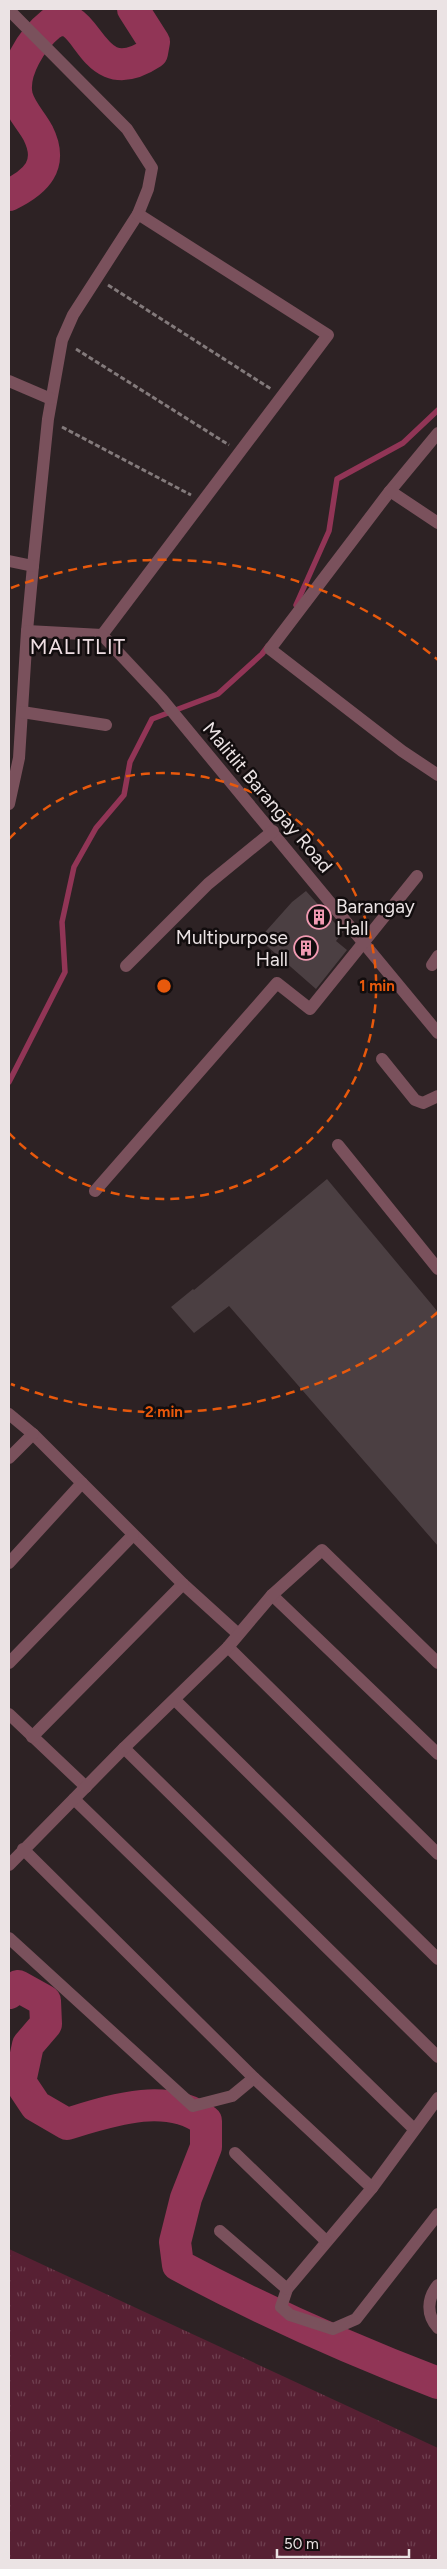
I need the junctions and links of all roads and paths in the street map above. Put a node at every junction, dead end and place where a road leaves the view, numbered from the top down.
1 (9, 10) edge
2 (138, 214) junction
3 (97, 278) junction
4 (62, 340) junction
5 (9, 381) edge
6 (282, 396) junction
7 (51, 399) junction
8 (48, 419) junction
9 (438, 433) edge
10 (240, 452) junction
11 (390, 491) junction
12 (203, 502) junction
13 (438, 523) edge
14 (9, 561) edge
15 (33, 566) junction
16 (27, 631) junction
17 (102, 635) junction
18 (22, 712) junction
19 (106, 725) dead end
20 (438, 774) edge
21 (9, 804) edge
22 (273, 831) junction
23 (418, 876) dead end
24 (364, 942) junction
25 (126, 966) dead end
26 (438, 1033) edge
27 (382, 1059) dead end
28 (438, 1096) edge
29 (338, 1145) dead end
30 (95, 1191) dead end
31 (438, 1269) edge
32 (9, 1414) edge
33 (33, 1434) junction
34 (9, 1458) edge
35 (82, 1483) junction
36 (133, 1535) junction
37 (9, 1563) edge
38 (183, 1584) junction
39 (272, 1595) junction
40 (237, 1633) junction
41 (228, 1647) junction
42 (438, 1663) edge
43 (9, 1664) edge
44 (175, 1700) junction
45 (9, 1714) edge
46 (32, 1737) junction
47 (124, 1748) junction
48 (438, 1754) edge
49 (86, 1788) junction
50 (74, 1799) junction
51 (24, 1849) junction
52 (438, 1854) edge
53 (9, 1865) edge
54 (9, 1938) edge
55 (438, 1960) edge
56 (438, 2057) edge
57 (254, 2078) junction
58 (438, 2098) edge
59 (414, 2129) junction
60 (235, 2153) dead end
61 (372, 2188) junction
62 (438, 2214) edge
63 (220, 2230) dead end
64 (326, 2241) junction
65 (438, 2285) edge
66 (287, 2289) junction
67 (438, 2328) edge

1 - 2 street
2 - 3 street
2 - 6 street
3 - 4 street
3 - 6 path
4 - 7 street
4 - 10 path
5 - 7 street
6 - 10 street
7 - 8 street
8 - 12 path
8 - 15 street
9 - 11 street
10 - 12 street
11 - 13 street
11 - 20 street
12 - 17 street
14 - 15 street
15 - 16 street
16 - 17 street
16 - 18 street
17 - 22 street, Malitlit Barangay Road
18 - 19 street
18 - 21 street
22 - 24 street, Malitlit Barangay Road
22 - 25 street
23 - 24 street
24 - 26 street, Malitlit Barangay Road
24 - 30 street
27 - 28 street
29 - 31 street
32 - 33 street
33 - 34 street
33 - 35 street
35 - 36 street
35 - 37 street
36 - 38 street
36 - 43 street
38 - 40 street
38 - 46 street
39 - 40 street
39 - 42 street
39 - 48 street
40 - 41 street
41 - 44 street
41 - 52 street
44 - 47 street
44 - 55 street
45 - 46 street
46 - 49 street
47 - 49 street
47 - 56 street
49 - 50 street
50 - 51 street
50 - 59 street
51 - 53 street
51 - 57 street
54 - 57 street
57 - 61 street
58 - 59 street
59 - 61 street
60 - 64 street
61 - 64 street
62 - 66 street
63 - 66 street
64 - 66 street
65 - 67 street

